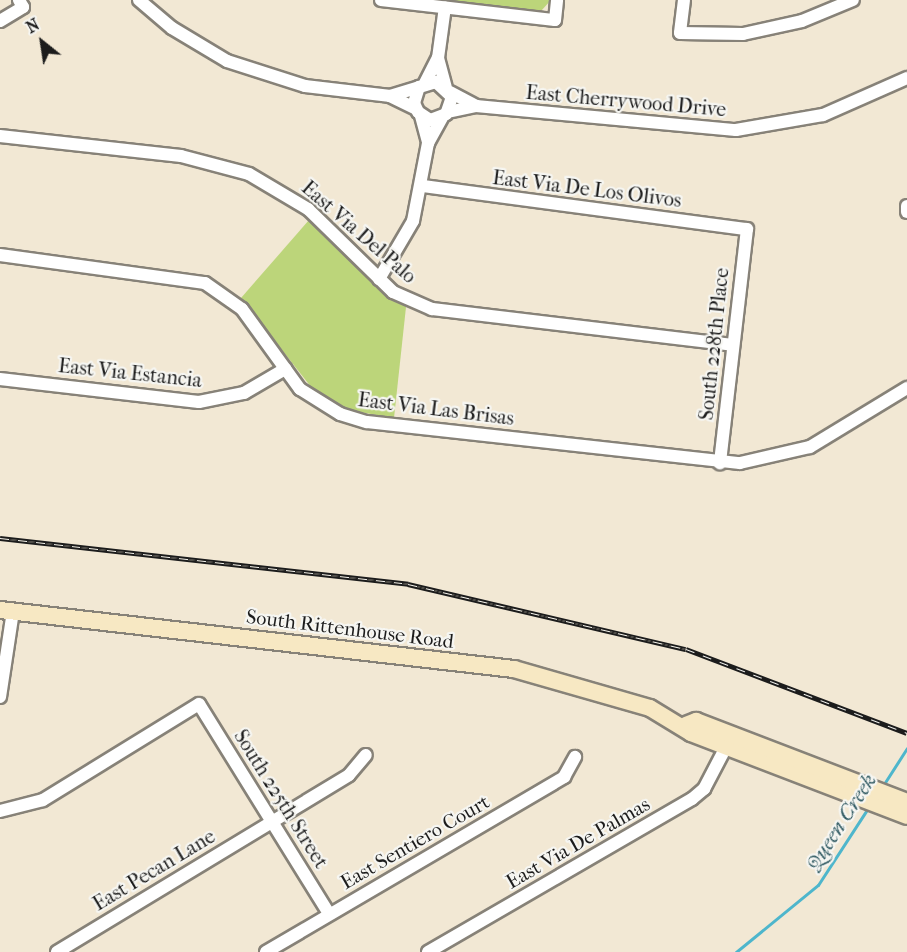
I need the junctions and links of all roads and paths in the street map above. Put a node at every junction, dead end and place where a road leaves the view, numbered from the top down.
1 (139, 0) edge
2 (381, 0) edge
3 (557, 0) edge
4 (684, 0) edge
5 (853, 0) edge
6 (21, 4) edge
7 (445, 7) junction
8 (0, 21) edge
9 (438, 58) junction
10 (907, 78) edge
11 (422, 85) junction
12 (448, 89) junction
13 (390, 96) junction
14 (476, 106) junction
15 (418, 112) junction
16 (446, 114) junction
17 (0, 136) edge
18 (428, 143) junction
19 (423, 186) junction
20 (747, 229) joint
21 (0, 255) edge
22 (379, 279) junction
23 (733, 345) junction
24 (285, 369) junction
25 (0, 379) edge
26 (907, 388) edge
27 (720, 463) junction
28 (6, 610) edge
29 (0, 697) edge
30 (686, 725) junction
31 (726, 747) junction
32 (366, 755) dead end
33 (575, 757) dead end
34 (814, 773) junction
35 (905, 808) edge
36 (0, 812) edge
37 (272, 821) junction
38 (329, 914) junction
39 (57, 952) edge
40 (266, 952) edge
41 (428, 952) edge

1 - 13 street
2 - 7 street
3 - 7 street
4 - 5 street
6 - 8 street
7 - 9 street
9 - 11 street
9 - 12 street
10 - 14 street, East Cherrywood Drive
11 - 12 street
11 - 13 street
11 - 15 street
12 - 14 street
12 - 16 street
13 - 15 street
14 - 16 street
15 - 16 street
15 - 18 street
16 - 18 street
17 - 22 street, East Via Del Palo
18 - 19 street
19 - 20 street, East Via De Los Olivos
19 - 22 street
20 - 23 street, South 228th Place
21 - 24 street, East Via Las Brisas
22 - 23 street, East Via Del Palo
23 - 27 street, South 228th Place
24 - 25 street, East Via Estancia
24 - 27 street, East Via Las Brisas
26 - 27 street, East Via Las Brisas
28 - 29 street
28 - 30 main road, South Rittenhouse Road
30 - 31 main road, South Rittenhouse Road
30 - 34 main road, South Rittenhouse Road
31 - 34 main road, South Rittenhouse Road
31 - 41 street, East Via De Palmas
32 - 37 street, East Pecan Lane
33 - 38 street, East Sentiero Court
34 - 35 main road, South Rittenhouse Road
36 - 37 street, South 225th Street
37 - 38 street, South 225th Street
37 - 39 street, East Pecan Lane
38 - 40 street, East Sentiero Court

